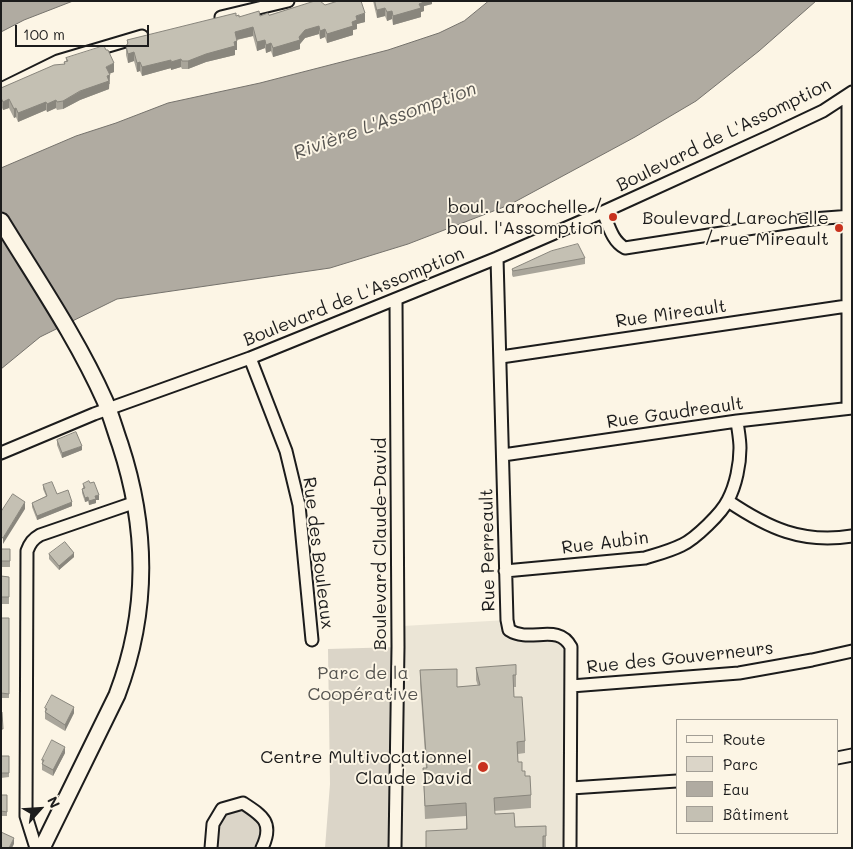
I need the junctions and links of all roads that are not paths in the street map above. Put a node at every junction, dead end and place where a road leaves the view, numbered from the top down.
1 (288, 1) edge
2 (209, 20) edge
3 (151, 34) edge
4 (1, 89) edge
5 (850, 93) edge
6 (603, 212) junction
7 (849, 216) edge
8 (1, 221) edge
9 (497, 258) junction
10 (396, 300) junction
11 (847, 306) junction
12 (250, 358) junction
13 (501, 358) junction
14 (850, 408) edge
15 (108, 409) junction
16 (737, 421) junction
17 (1, 453) edge
18 (503, 455) junction
19 (728, 501) junction
20 (136, 502) junction
21 (852, 536) edge
22 (506, 571) junction
23 (312, 640) dead end
24 (852, 650) edge
25 (571, 686) junction
26 (852, 755) edge
27 (838, 758) edge
28 (676, 782) edge
29 (571, 788) junction
30 (36, 848) edge
31 (42, 848) edge
32 (211, 848) edge
33 (262, 848) edge
34 (395, 848) edge
35 (570, 848) edge

1 - 2 street
3 - 4 street
5 - 6 street, Boulevard de L'Assomption
5 - 7 street
6 - 7 street
6 - 9 street, Boulevard de L'Assomption
7 - 11 street
8 - 15 main road
9 - 10 street, Boulevard de L'Assomption
9 - 13 street, Rue Perreault
10 - 12 street, Boulevard de L'Assomption
10 - 34 street, Boulevard Claude-David
11 - 13 street, Rue Mireault
11 - 14 street
12 - 15 street, Boulevard de L'Assomption
12 - 23 street, Rue des Bouleaux
13 - 18 street, Rue Perreault
14 - 16 street, Rue Gaudreault
15 - 17 street, Boulevard de L'Assomption
15 - 20 main road
16 - 18 street, Rue Gaudreault
16 - 19 street, Rue Aubin
18 - 22 street, Rue Perreault
19 - 21 street
19 - 22 street, Rue Aubin
20 - 30 street
20 - 31 main road
22 - 25 street, Rue Perreault
24 - 25 street, Rue des Gouverneurs
25 - 29 street, Rue Perreault
26 - 27 street
28 - 29 street
29 - 35 street, Rue Perreault
32 - 33 street

